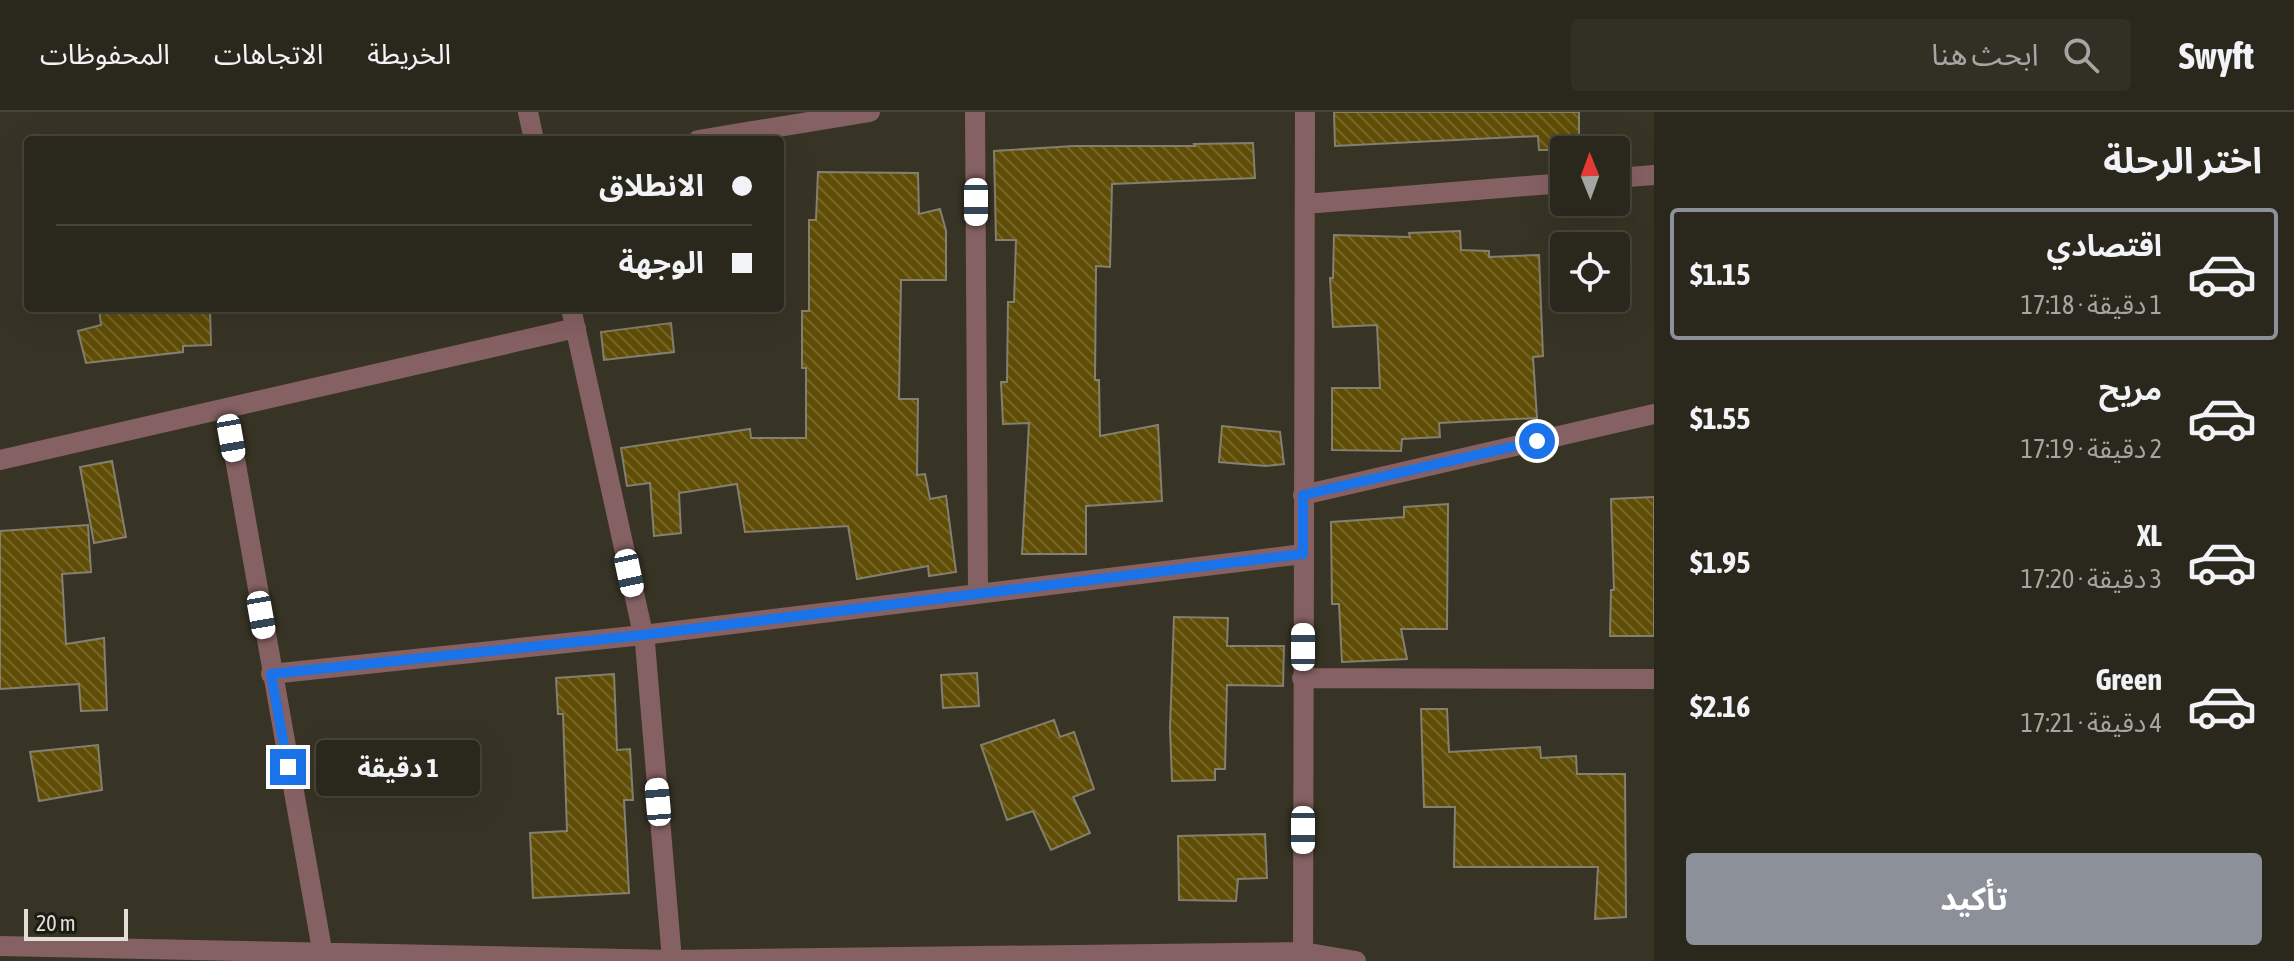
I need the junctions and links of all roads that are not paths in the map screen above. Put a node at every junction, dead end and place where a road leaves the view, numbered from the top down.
1 (528, 112) edge
2 (870, 112) edge
3 (975, 112) edge
4 (1305, 112) edge
5 (533, 136) edge
6 (723, 136) edge
7 (1654, 175) edge
8 (1630, 177) edge
9 (1550, 184) edge
10 (1305, 204) junction
11 (573, 318) edge
12 (226, 408) junction
13 (1654, 414) edge
14 (0, 460) edge
15 (1303, 495) junction
16 (1303, 554) junction
17 (978, 593) junction
18 (643, 635) junction
19 (271, 674) junction
20 (1302, 678) junction
21 (1654, 679) edge
22 (1, 948) edge
23 (323, 957) edge
24 (1303, 957) edge
25 (1134, 958) edge
26 (672, 960) edge
27 (854, 960) edge
28 (1356, 961) edge

1 - 5 street
2 - 6 street
3 - 17 street
4 - 10 street
7 - 8 street
9 - 10 street
10 - 15 street
11 - 12 street
11 - 18 street
12 - 14 street
12 - 19 street
13 - 15 street
15 - 16 street
16 - 17 street
16 - 20 street
17 - 18 street
18 - 19 street
18 - 26 street
19 - 23 street
20 - 21 street
20 - 24 street
22 - 23 street
23 - 26 street
24 - 25 street
24 - 28 street
25 - 27 street
26 - 27 street

